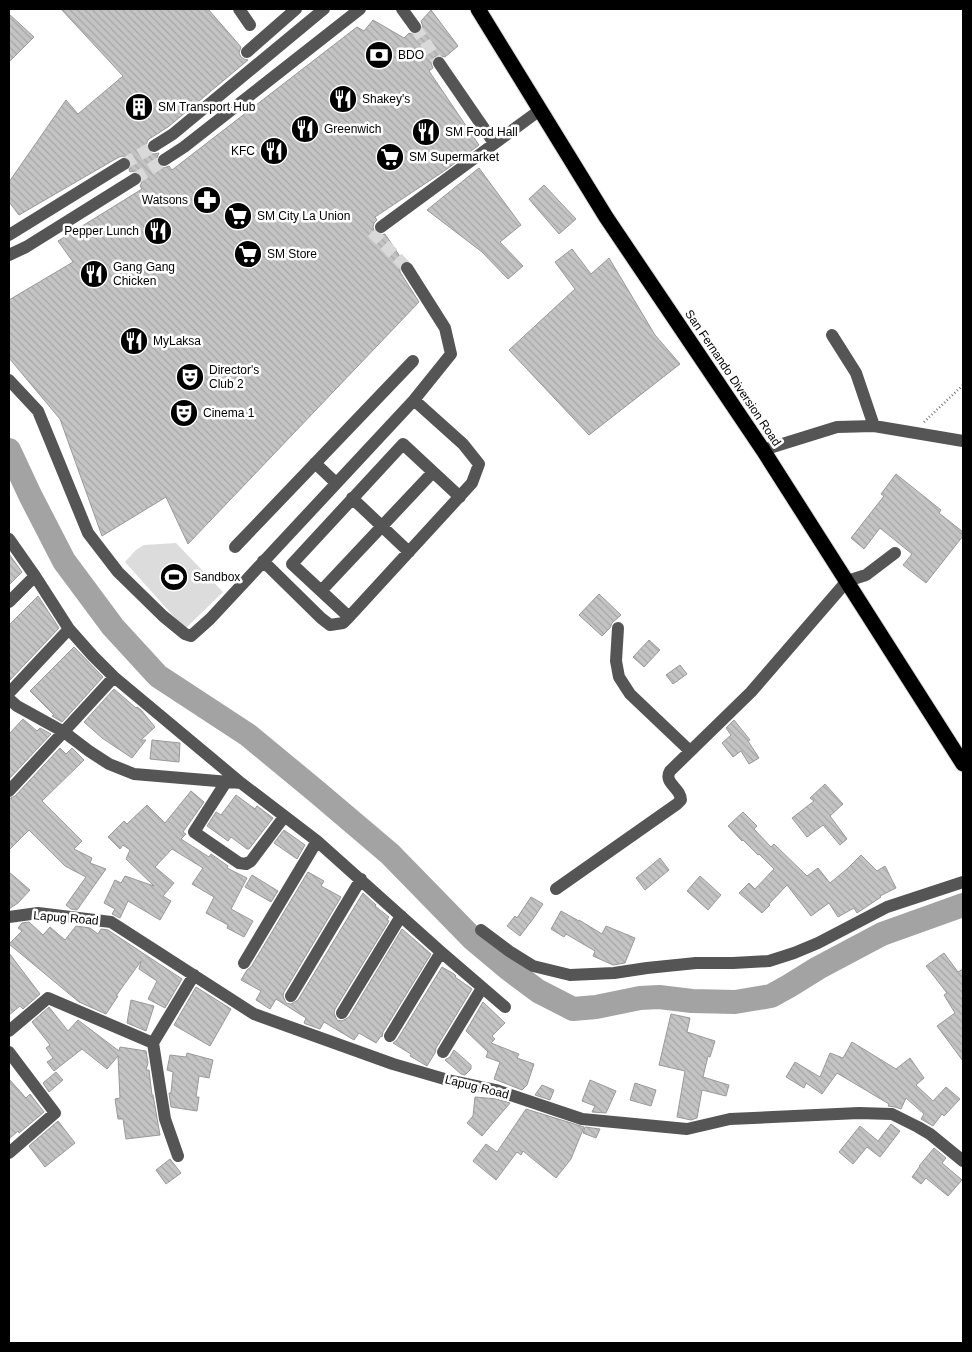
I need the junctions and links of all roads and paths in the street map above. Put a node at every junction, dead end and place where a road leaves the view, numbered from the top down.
1 (239, 9) edge
2 (296, 9) edge
3 (324, 9) edge
4 (360, 9) edge
5 (402, 9) edge
6 (478, 9) edge
7 (250, 25) dead end
8 (415, 27) tunnel mouth
9 (247, 52) dead end
10 (439, 62) tunnel mouth
11 (540, 110) junction
12 (494, 143) junction
13 (154, 146) tunnel mouth
14 (164, 160) tunnel mouth
15 (124, 164) tunnel mouth
16 (135, 179) tunnel mouth
17 (381, 227) dead end
18 (10, 233) edge
19 (26, 247) junction
20 (9, 255) edge
21 (407, 268) tunnel mouth
22 (832, 335) dead end
23 (413, 361) dead end
24 (9, 380) edge
25 (963, 384) edge
26 (414, 400) junction
27 (874, 426) junction
28 (914, 432) junction
29 (963, 441) edge
30 (763, 450) junction
31 (315, 463) junction
32 (433, 472) junction
33 (336, 483) junction
34 (460, 497) junction
35 (352, 498) junction
36 (382, 526) junction
37 (9, 539) edge
38 (235, 547) dead end
39 (409, 552) junction
40 (895, 553) dead end
41 (263, 561) junction
42 (35, 576) junction
43 (847, 581) junction
44 (322, 591) junction
45 (9, 602) edge
46 (349, 617) junction
47 (618, 628) dead end
48 (70, 629) junction
49 (114, 677) junction
50 (9, 692) edge
51 (12, 707) edge
52 (64, 732) junction
53 (690, 751) junction
54 (963, 764) edge
55 (226, 782) junction
56 (241, 783) junction
57 (9, 791) edge
58 (284, 816) junction
59 (317, 841) junction
60 (361, 879) junction
61 (963, 882) edge
62 (556, 889) dead end
63 (401, 916) junction
64 (9, 917) edge
65 (481, 930) dead end
66 (441, 952) junction
67 (244, 963) dead end
68 (194, 975) junction
69 (482, 988) junction
70 (290, 996) dead end
71 (505, 1007) dead end
72 (342, 1013) dead end
73 (9, 1031) edge
74 (390, 1036) dead end
75 (153, 1043) junction
76 (9, 1052) edge
77 (443, 1052) dead end
78 (9, 1153) edge
79 (178, 1156) dead end
80 (963, 1161) edge

1 - 7 street
2 - 9 street
3 - 13 street
4 - 14 street
5 - 8 street
6 - 11 highway, San Fernando Diversion Road
10 - 12 street
11 - 12 street
11 - 30 highway, San Fernando Diversion Road
12 - 17 street
15 - 18 street
16 - 19 street
18 - 19 street
19 - 20 street
21 - 26 street
22 - 27 street
23 - 31 street
24 - 41 street
25 - 28 path
26 - 33 street
26 - 34 street
27 - 28 street
27 - 30 street
28 - 29 street
30 - 43 highway, San Fernando Diversion Road
31 - 33 street
31 - 38 street
32 - 34 street
32 - 35 street
32 - 36 street
33 - 41 street
34 - 39 street
35 - 36 street
35 - 44 street
36 - 39 street
36 - 44 street
37 - 42 street
39 - 46 street
40 - 43 street
41 - 46 street
42 - 45 street
42 - 48 street
43 - 53 street
43 - 54 highway, San Fernando Diversion Road
44 - 46 street
47 - 53 street
48 - 49 street
48 - 50 street
49 - 52 street
49 - 56 street
51 - 52 street
52 - 55 street
52 - 57 street
53 - 62 street
55 - 56 street
55 - 58 street
56 - 58 street
58 - 59 street
59 - 60 street
59 - 67 street
60 - 63 street
60 - 70 street
61 - 65 street
63 - 66 street
63 - 72 street
64 - 68 street, Lapug Road
66 - 69 street
66 - 74 street
68 - 75 street
68 - 80 street, Lapug Road
69 - 71 street
69 - 77 street
73 - 75 street
75 - 79 street
76 - 78 street

